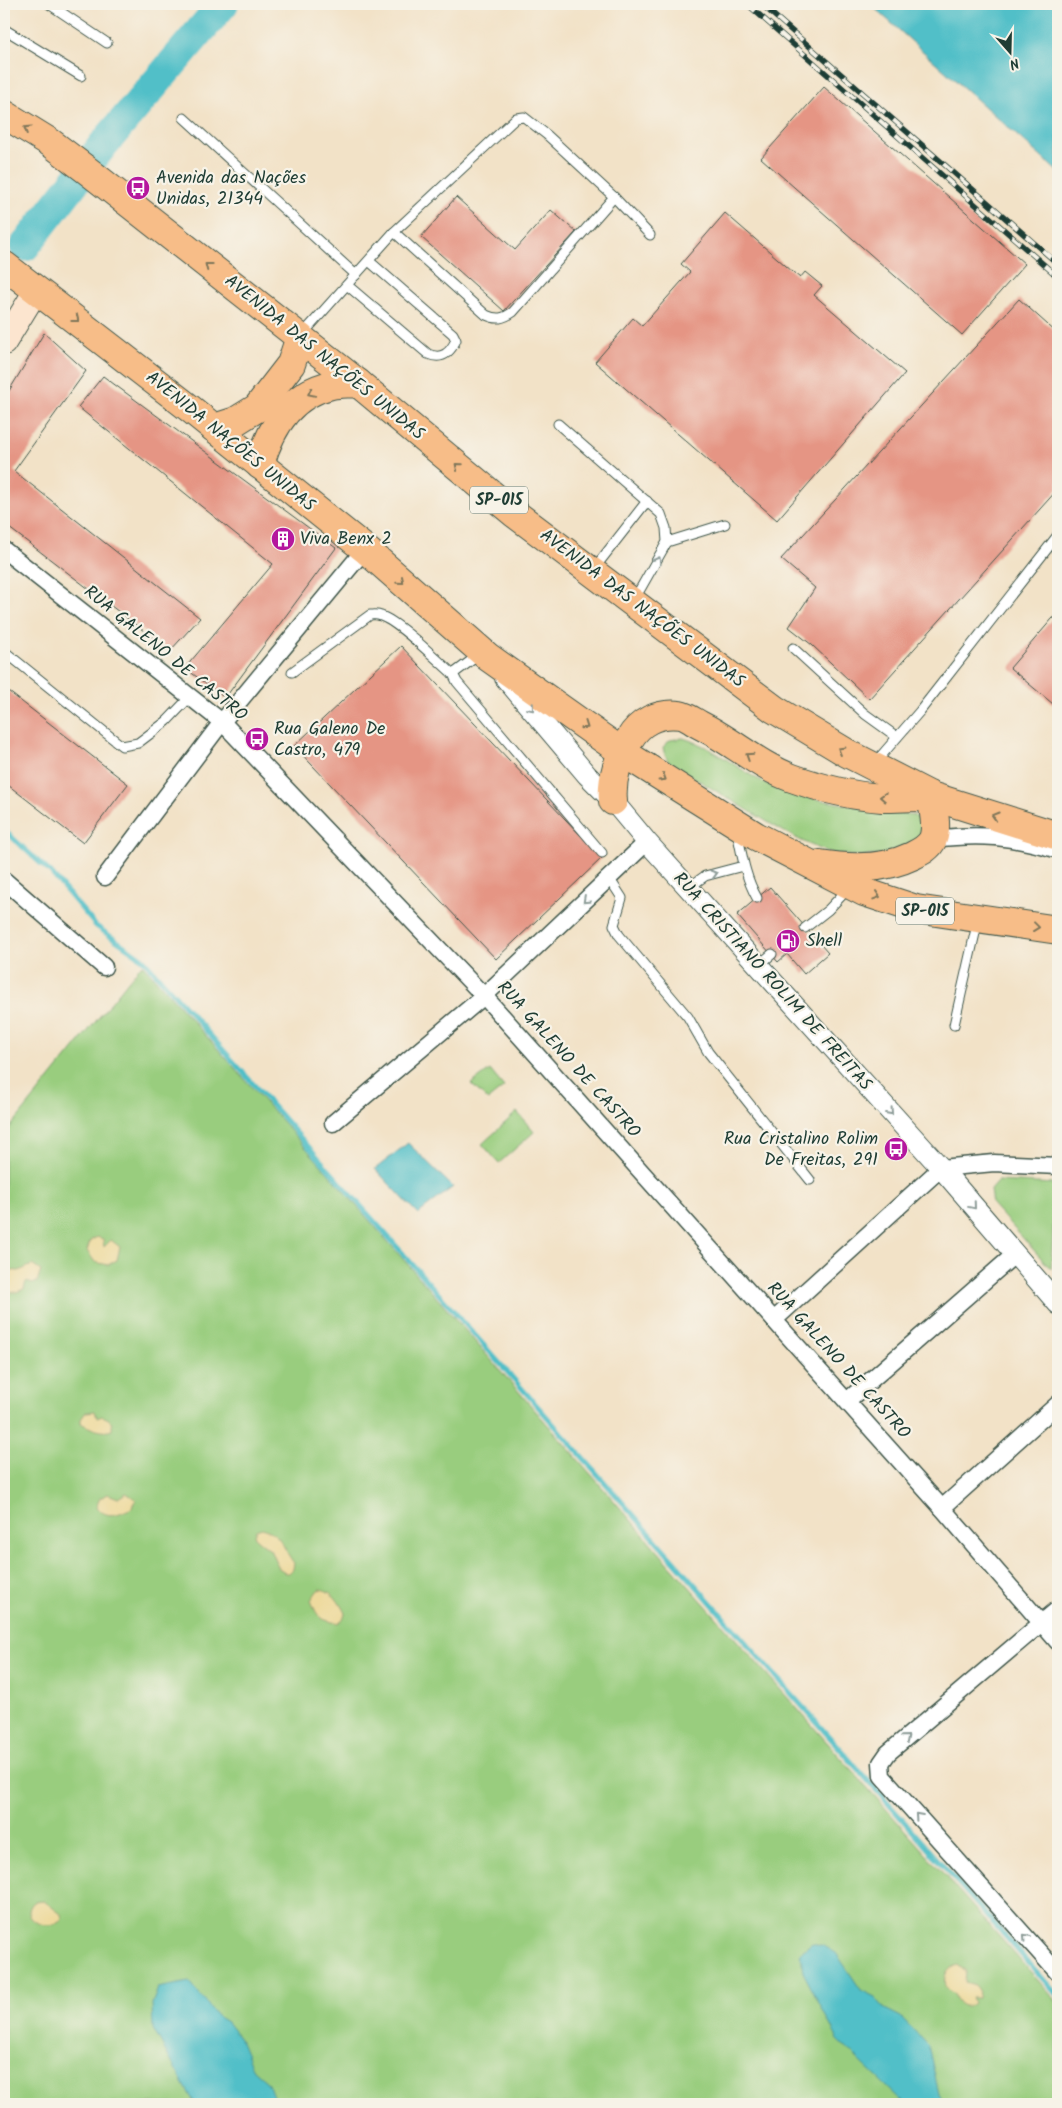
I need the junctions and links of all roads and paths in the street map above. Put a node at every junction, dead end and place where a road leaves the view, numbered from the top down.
1 (49, 4) edge
2 (4, 29) edge
3 (107, 43) dead end
4 (81, 76) dead end
5 (4, 114) edge
6 (184, 118) dead end
7 (614, 197) junction
8 (394, 232) junction
9 (650, 235) dead end
10 (369, 261) junction
11 (356, 276) junction
12 (21, 277) edge
13 (347, 285) junction
14 (300, 337) junction
15 (4, 344) edge
16 (358, 383) junction
17 (558, 424) dead end
18 (214, 428) junction
19 (260, 465) junction
20 (647, 501) junction
21 (725, 524) dead end
22 (1058, 535) edge
23 (667, 542) junction
24 (365, 549) junction
25 (4, 550) edge
26 (592, 572) junction
27 (633, 602) junction
28 (793, 648) dead end
29 (4, 651) edge
30 (485, 655) junction
31 (292, 672) dead end
32 (453, 674) junction
33 (190, 697) junction
34 (222, 722) junction
35 (897, 737) junction
36 (622, 752) junction
37 (872, 766) junction
38 (931, 796) junction
39 (613, 801) junction
40 (736, 824) junction
41 (1058, 836) edge
42 (933, 839) junction
43 (647, 842) junction
44 (1058, 850) edge
45 (602, 853) dead end
46 (801, 861) junction
47 (743, 866) junction
48 (106, 877) dead end
49 (609, 878) junction
50 (4, 880) edge
51 (851, 886) junction
52 (688, 888) junction
53 (757, 898) dead end
54 (978, 920) junction
55 (805, 928) dead end
56 (1058, 930) edge
57 (104, 967) dead end
58 (484, 996) junction
59 (954, 1025) dead end
60 (333, 1123) dead end
61 (1058, 1166) edge
62 (941, 1168) junction
63 (810, 1180) dead end
64 (1014, 1255) junction
65 (1058, 1304) edge
66 (774, 1320) junction
67 (847, 1401) junction
68 (1058, 1404) edge
69 (942, 1508) junction
70 (1058, 1609) edge
71 (1042, 1623) junction
72 (1058, 1642) edge
73 (1058, 1973) edge

1 - 3 lane
2 - 4 lane
14 -> 5 highway, AVENIDA DAS NAÇÕES UNIDAS / SP-015
6 - 11 lane
7 - 8 lane
7 - 8 lane
7 - 9 lane
8 - 10 lane
10 - 11 lane
10 - 13 lane
11 - 13 lane
12 - 15 main road
12 -> 18 highway, AVENIDA NAÇÕES UNIDAS / SP-015
13 - 14 lane
14 - 16 highway, AVENIDA DAS NAÇÕES UNIDAS / SP-015
14 - 18 highway
16 -> 19 highway
26 -> 16 highway, AVENIDA DAS NAÇÕES UNIDAS / SP-015
17 - 20 lane
18 - 19 highway, AVENIDA NAÇÕES UNIDAS / SP-015
19 - 24 highway, AVENIDA NAÇÕES UNIDAS / SP-015
20 - 23 lane
20 - 26 lane
21 - 23 lane
22 - 35 lane
27 -> 23 lane
24 -> 30 highway, AVENIDA NAÇÕES UNIDAS / SP-015
24 - 34 street
25 - 33 street, RUA GALENO DE CASTRO
26 - 27 highway, AVENIDA DAS NAÇÕES UNIDAS / SP-015
37 -> 27 highway, AVENIDA DAS NAÇÕES UNIDAS / SP-015
28 - 35 lane
29 - 33 lane
30 - 32 lane
30 -> 36 highway, SP-015
30 -> 39 street, RUA CRISTIANO ROLIM DE FREITAS
31 - 32 lane
32 - 45 lane
33 - 34 street, RUA GALENO DE CASTRO
34 - 48 street
34 - 58 street, RUA GALENO DE CASTRO
35 - 37 lane
38 -> 36 highway
36 - 39 highway
36 -> 40 highway, SP-015
37 - 38 highway, AVENIDA DAS NAÇÕES UNIDAS / SP-015
41 -> 38 highway, AVENIDA DAS NAÇÕES UNIDAS / SP-015
38 - 42 highway
39 - 43 street, RUA CRISTIANO ROLIM DE FREITAS
40 - 46 highway, SP-015
40 - 47 lane
42 - 44 street
42 - 46 highway
43 - 49 street
43 - 52 street, RUA CRISTIANO ROLIM DE FREITAS
46 - 51 highway, SP-015
52 -> 47 lane
47 - 53 lane
49 -> 58 street
49 - 63 lane
50 - 57 street
51 -> 54 highway, SP-015
51 - 55 lane
52 -> 62 street, RUA CRISTIANO ROLIM DE FREITAS
54 -> 56 highway, SP-015
54 - 59 lane
58 - 60 street
58 - 66 street, RUA GALENO DE CASTRO
61 - 62 street
62 -> 64 street, RUA CRISTIANO ROLIM DE FREITAS
62 - 66 street
64 - 65 street, RUA CRISTIANO ROLIM DE FREITAS
64 - 67 street
66 - 67 street, RUA GALENO DE CASTRO
67 - 69 street, RUA GALENO DE CASTRO
68 - 69 street
69 - 71 street, RUA GALENO DE CASTRO
70 - 71 street
71 - 72 street, RUA GALENO DE CASTRO
73 -> 71 street

